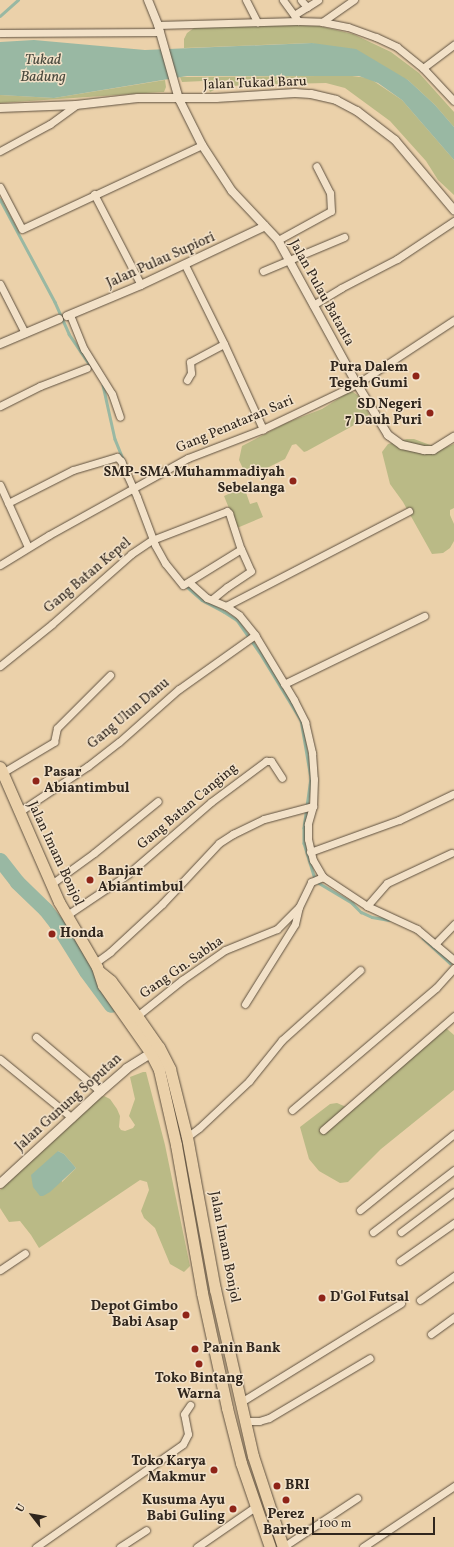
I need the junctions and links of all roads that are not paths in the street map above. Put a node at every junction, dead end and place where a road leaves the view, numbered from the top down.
1 (148, 0) edge
2 (246, 0) edge
3 (283, 0) edge
4 (302, 0) edge
5 (318, 0) edge
6 (354, 0) edge
7 (307, 7) junction
8 (296, 18) junction
9 (257, 22) junction
10 (322, 22) junction
11 (159, 29) junction
12 (0, 33) edge
13 (454, 44) edge
14 (423, 68) junction
15 (179, 99) junction
16 (454, 101) edge
17 (76, 105) junction
18 (0, 108) edge
19 (202, 145) junction
20 (0, 151) edge
21 (316, 166) dead end
22 (0, 187) edge
23 (94, 194) junction
24 (454, 210) edge
25 (454, 221) edge
26 (265, 226) junction
27 (344, 237) dead end
28 (278, 240) junction
29 (290, 259) junction
30 (184, 265) junction
31 (263, 271) dead end
32 (0, 284) edge
33 (141, 285) junction
34 (312, 305) junction
35 (68, 315) junction
36 (59, 319) joint
37 (454, 320) edge
38 (25, 333) junction
39 (0, 344) edge
40 (224, 344) junction
41 (86, 368) dead end
42 (187, 380) dead end
43 (357, 384) junction
44 (0, 406) edge
45 (120, 417) dead end
46 (263, 429) junction
47 (454, 437) edge
48 (0, 485) edge
49 (135, 488) junction
50 (8, 503) junction
51 (410, 511) dead end
52 (154, 539) junction
53 (28, 547) junction
54 (241, 549) junction
55 (0, 565) edge
56 (187, 584) junction
57 (212, 599) junction
58 (226, 606) junction
59 (424, 616) dead end
60 (250, 638) junction
61 (0, 666) edge
62 (110, 675) dead end
63 (284, 684) junction
64 (1, 770) edge
65 (282, 778) dead end
66 (453, 794) edge
67 (158, 802) dead end
68 (309, 807) junction
69 (19, 812) junction
70 (310, 852) junction
71 (451, 853) dead end
72 (322, 878) junction
73 (50, 885) junction
74 (367, 906) junction
75 (299, 907) junction
76 (67, 915) junction
77 (454, 924) edge
78 (435, 944) junction
79 (454, 960) edge
80 (98, 968) junction
81 (454, 968) edge
82 (360, 970) dead end
83 (246, 1004) dead end
84 (137, 1016) junction
85 (454, 1016) edge
86 (36, 1037) dead end
87 (154, 1050) junction
88 (0, 1059) edge
89 (100, 1091) junction
90 (292, 1110) dead end
91 (72, 1118) junction
92 (322, 1130) dead end
93 (454, 1134) edge
94 (186, 1137) junction
95 (454, 1170) edge
96 (0, 1183) edge
97 (454, 1192) edge
98 (360, 1210) dead end
99 (454, 1223) edge
100 (373, 1232) dead end
101 (401, 1232) dead end
102 (25, 1253) dead end
103 (400, 1262) dead end
104 (0, 1270) edge
105 (454, 1276) edge
106 (420, 1300) dead end
107 (401, 1303) dead end
108 (454, 1317) edge
109 (431, 1334) dead end
110 (370, 1358) dead end
111 (241, 1402) junction
112 (190, 1405) dead end
113 (245, 1421) junction
114 (454, 1486) edge
115 (358, 1498) dead end
116 (255, 1507) junction
117 (146, 1530) dead end
118 (36, 1547) edge
119 (120, 1547) edge
120 (197, 1547) edge
121 (270, 1547) edge
122 (283, 1547) edge
123 (363, 1547) edge

1 - 11 street
2 - 9 street
3 - 8 street
4 - 7 street
5 - 7 street
6 - 10 street
7 - 8 street
8 - 9 street
8 - 10 street
9 - 11 street
10 - 14 street
11 - 12 street
11 - 15 street, Jalan Pulau Batanta
13 - 14 street
14 - 16 street
15 - 17 street, Jalan Tukad Baru
15 - 19 street, Jalan Pulau Batanta
15 - 24 street, Jalan Tukad Baru
17 - 18 street, Jalan Tukad Baru
17 - 20 street
19 - 23 street
19 - 26 street, Jalan Pulau Batanta
21 - 28 street
22 - 23 street
23 - 33 street
25 - 34 street
26 - 28 street, Jalan Pulau Batanta
26 - 30 street, Jalan Pulau Supiori
27 - 29 street
28 - 29 street, Jalan Pulau Batanta
29 - 31 street
29 - 34 street, Jalan Pulau Batanta
30 - 33 street, Jalan Pulau Supiori
30 - 40 street
32 - 38 street
33 - 35 street, Jalan Pulau Supiori
34 - 43 street, Jalan Pulau Batanta
35 - 36 street
35 - 45 street
36 - 38 street
37 - 43 street, Gang Penataran Sari
38 - 39 street
40 - 42 street
40 - 46 street
41 - 44 street
43 - 46 street, Gang Penataran Sari
43 - 47 street, Jalan Pulau Batanta
46 - 49 street, Gang Penataran Sari
48 - 50 street
49 - 50 street
49 - 52 street
49 - 53 street, Gang Penataran Sari
50 - 53 street
51 - 58 street
52 - 54 street, Gang Batan Kepel
52 - 56 street
52 - 61 street, Gang Batan Kepel
53 - 55 street, Gang Penataran Sari
54 - 56 street
54 - 57 street
56 - 57 street
57 - 58 street
58 - 60 street
59 - 63 street
60 - 63 street
60 - 69 street, Gang Ulun Danu
62 - 64 street
63 - 68 street
64 - 69 highway, Jalan Imam Bonjol
65 - 76 street, Gang Batan Canging
66 - 70 street
67 - 73 street
68 - 70 street
68 - 80 street
69 - 73 highway, Jalan Imam Bonjol
70 - 72 street
71 - 74 street
72 - 74 street
72 - 75 street, Gang Gn. Sabha
73 - 76 highway, Jalan Imam Bonjol
74 - 78 street
75 - 83 street
75 - 84 street, Gang Gn. Sabha
76 - 80 highway, Jalan Imam Bonjol
77 - 78 street
78 - 79 street
80 - 84 highway, Jalan Imam Bonjol
80 - 87 highway, Jalan Imam Bonjol
81 - 90 street
82 - 94 street
84 - 87 highway, Jalan Imam Bonjol
85 - 92 street
86 - 89 street
87 - 89 main road, Jalan Gunung Soputan
87 - 94 highway, Jalan Imam Bonjol
87 - 116 highway, Jalan Imam Bonjol
88 - 91 street
89 - 91 main road, Jalan Gunung Soputan
91 - 96 main road, Jalan Gunung Soputan
93 - 98 street
94 - 111 highway, Jalan Imam Bonjol
95 - 100 street
97 - 101 street
99 - 103 street
102 - 104 street
105 - 106 street
107 - 111 street
108 - 109 street
110 - 113 street
111 - 113 highway, Jalan Imam Bonjol
112 - 118 street
113 - 122 highway, Jalan Imam Bonjol
114 - 123 street
115 - 122 street
116 - 120 street
116 - 121 highway, Jalan Imam Bonjol
117 - 119 street

